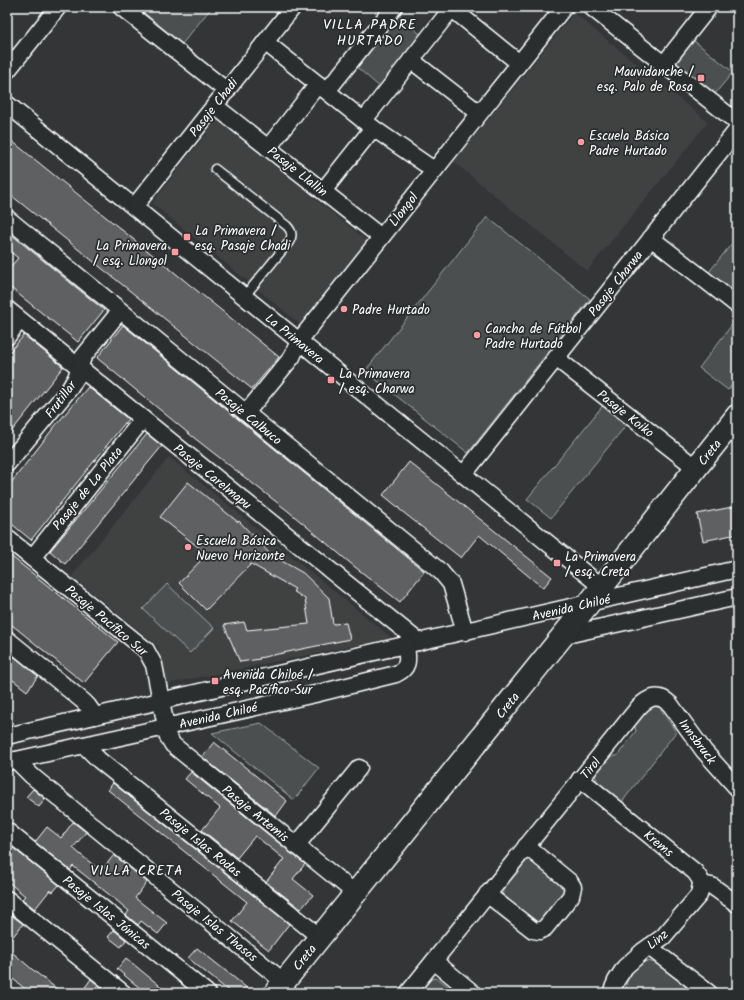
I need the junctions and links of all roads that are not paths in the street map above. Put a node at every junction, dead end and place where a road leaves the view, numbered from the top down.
1 (58, 7) edge
2 (121, 7) edge
3 (293, 7) edge
4 (394, 7) edge
5 (564, 7) edge
6 (591, 7) edge
7 (709, 7) edge
8 (457, 9) edge
9 (265, 42) junction
10 (411, 60) junction
11 (519, 63) junction
12 (664, 64) junction
13 (7, 71) edge
14 (323, 88) junction
15 (227, 90) junction
16 (7, 104) edge
17 (215, 106) junction
18 (479, 113) junction
19 (737, 122) edge
20 (368, 124) junction
21 (737, 130) edge
22 (268, 148) junction
23 (215, 169) dead end
24 (434, 170) junction
25 (323, 191) junction
26 (134, 207) junction
27 (7, 218) edge
28 (381, 237) junction
29 (651, 238) junction
30 (244, 297) junction
31 (737, 305) edge
32 (7, 309) edge
33 (120, 311) junction
34 (20, 320) junction
35 (7, 337) edge
36 (299, 341) junction
37 (556, 358) junction
38 (78, 367) junction
39 (246, 413) junction
40 (737, 416) edge
41 (143, 419) junction
42 (7, 464) edge
43 (696, 468) junction
44 (464, 474) junction
45 (7, 538) edge
46 (32, 558) junction
47 (737, 569) edge
48 (596, 595) junction
49 (737, 597) edge
50 (465, 632) junction
51 (562, 636) junction
52 (7, 639) edge
53 (412, 644) junction
54 (658, 697) joint
55 (161, 701) junction
56 (95, 716) junction
57 (166, 727) junction
58 (7, 736) edge
59 (84, 745) junction
60 (12, 761) edge
61 (359, 768) dead end
62 (580, 779) junction
63 (737, 788) edge
64 (7, 831) edge
65 (296, 846) junction
66 (526, 846) junction
67 (701, 884) junction
68 (355, 893) junction
69 (487, 894) junction
70 (7, 899) edge
71 (737, 904) edge
72 (320, 937) junction
73 (649, 947) junction
74 (434, 961) junction
75 (280, 987) edge
76 (612, 992) edge
77 (123, 993) edge
78 (207, 993) edge
79 (408, 993) edge
80 (473, 993) edge
81 (709, 993) edge

1 - 13 street
2 - 15 street
3 - 9 street, Pasaje Chadi
4 - 14 street
5 - 11 street, Llongol
6 - 12 street
7 - 12 street
8 - 10 street
8 - 11 street
9 - 14 street
9 - 15 street, Pasaje Chadi
10 - 18 street
10 - 20 street
11 - 18 street, Llongol
12 - 19 street
14 - 20 street
14 - 22 street
15 - 17 street, Pasaje Chadi
16 - 26 street, La Primavera
17 - 22 street, Pasaje Llallin
17 - 26 street, Pasaje Chadi
18 - 24 street, Llongol
20 - 24 street
20 - 25 street
21 - 29 street, Pasaje Charwa
22 - 25 street, Pasaje Llallin
23 - 30 lane
24 - 28 street, Llongol
25 - 28 street, Pasaje Llallin
26 - 30 street, La Primavera
27 - 33 street, Pasaje Calbuco
28 - 36 street, Llongol
29 - 31 street
29 - 37 street, Pasaje Charwa
30 - 36 street, La Primavera
32 - 34 street, Pasaje Carelmapu
33 - 38 street, Frutillar
33 - 39 street, Pasaje Calbuco
34 - 35 street
34 - 38 street, Pasaje Carelmapu
36 - 39 street, Llongol
36 - 44 street, La Primavera
37 - 43 street, Pasaje Koiko
37 - 44 street, Pasaje Charwa
38 - 41 street, Pasaje Carelmapu
38 - 42 street, Frutillar
39 - 50 street, Pasaje Calbuco
40 - 43 street, Creta
41 - 46 street, Pasaje de La Plata
41 - 53 street, Pasaje Carelmapu
43 - 48 street, Creta
44 - 48 street, La Primavera
45 - 46 street, Pasaje Pacífico Sur
46 - 55 street, Pasaje Pacífico Sur
47 - 48 street, Avenida Chiloé
48 - 50 street, Avenida Chiloé
48 - 51 street, Creta
49 - 51 street, Avenida Chiloé
50 - 53 street, Avenida Chiloé
51 - 68 street, Creta
52 - 56 street
53 - 55 street, Avenida Chiloé
53 - 57 street, Avenida Chiloé
54 - 62 street, Tirol
54 - 63 street, Innsbruck
55 - 56 street, Avenida Chiloé
55 - 57 street, Pasaje Pacífico Sur
56 - 58 street, Avenida Chiloé
57 - 59 street, Avenida Chiloé
57 - 65 street, Pasaje Artemis
59 - 60 street, Avenida Chiloé
59 - 72 street, Pasaje Islas Rodas
60 - 75 street, Pasaje Islas Thasos
61 - 65 street
62 - 66 street, Tirol
62 - 67 street, Krems
64 - 78 street, Pasaje Islas Jónicas
65 - 68 street, Pasaje Artemis
66 - 69 street, Tirol
66 - 69 street
67 - 71 street
67 - 73 street, Linz
68 - 72 street, Creta
69 - 74 street, Tirol
70 - 77 street
72 - 75 street, Creta
73 - 76 street, Linz
73 - 81 street
74 - 79 street, Tirol
74 - 80 street

